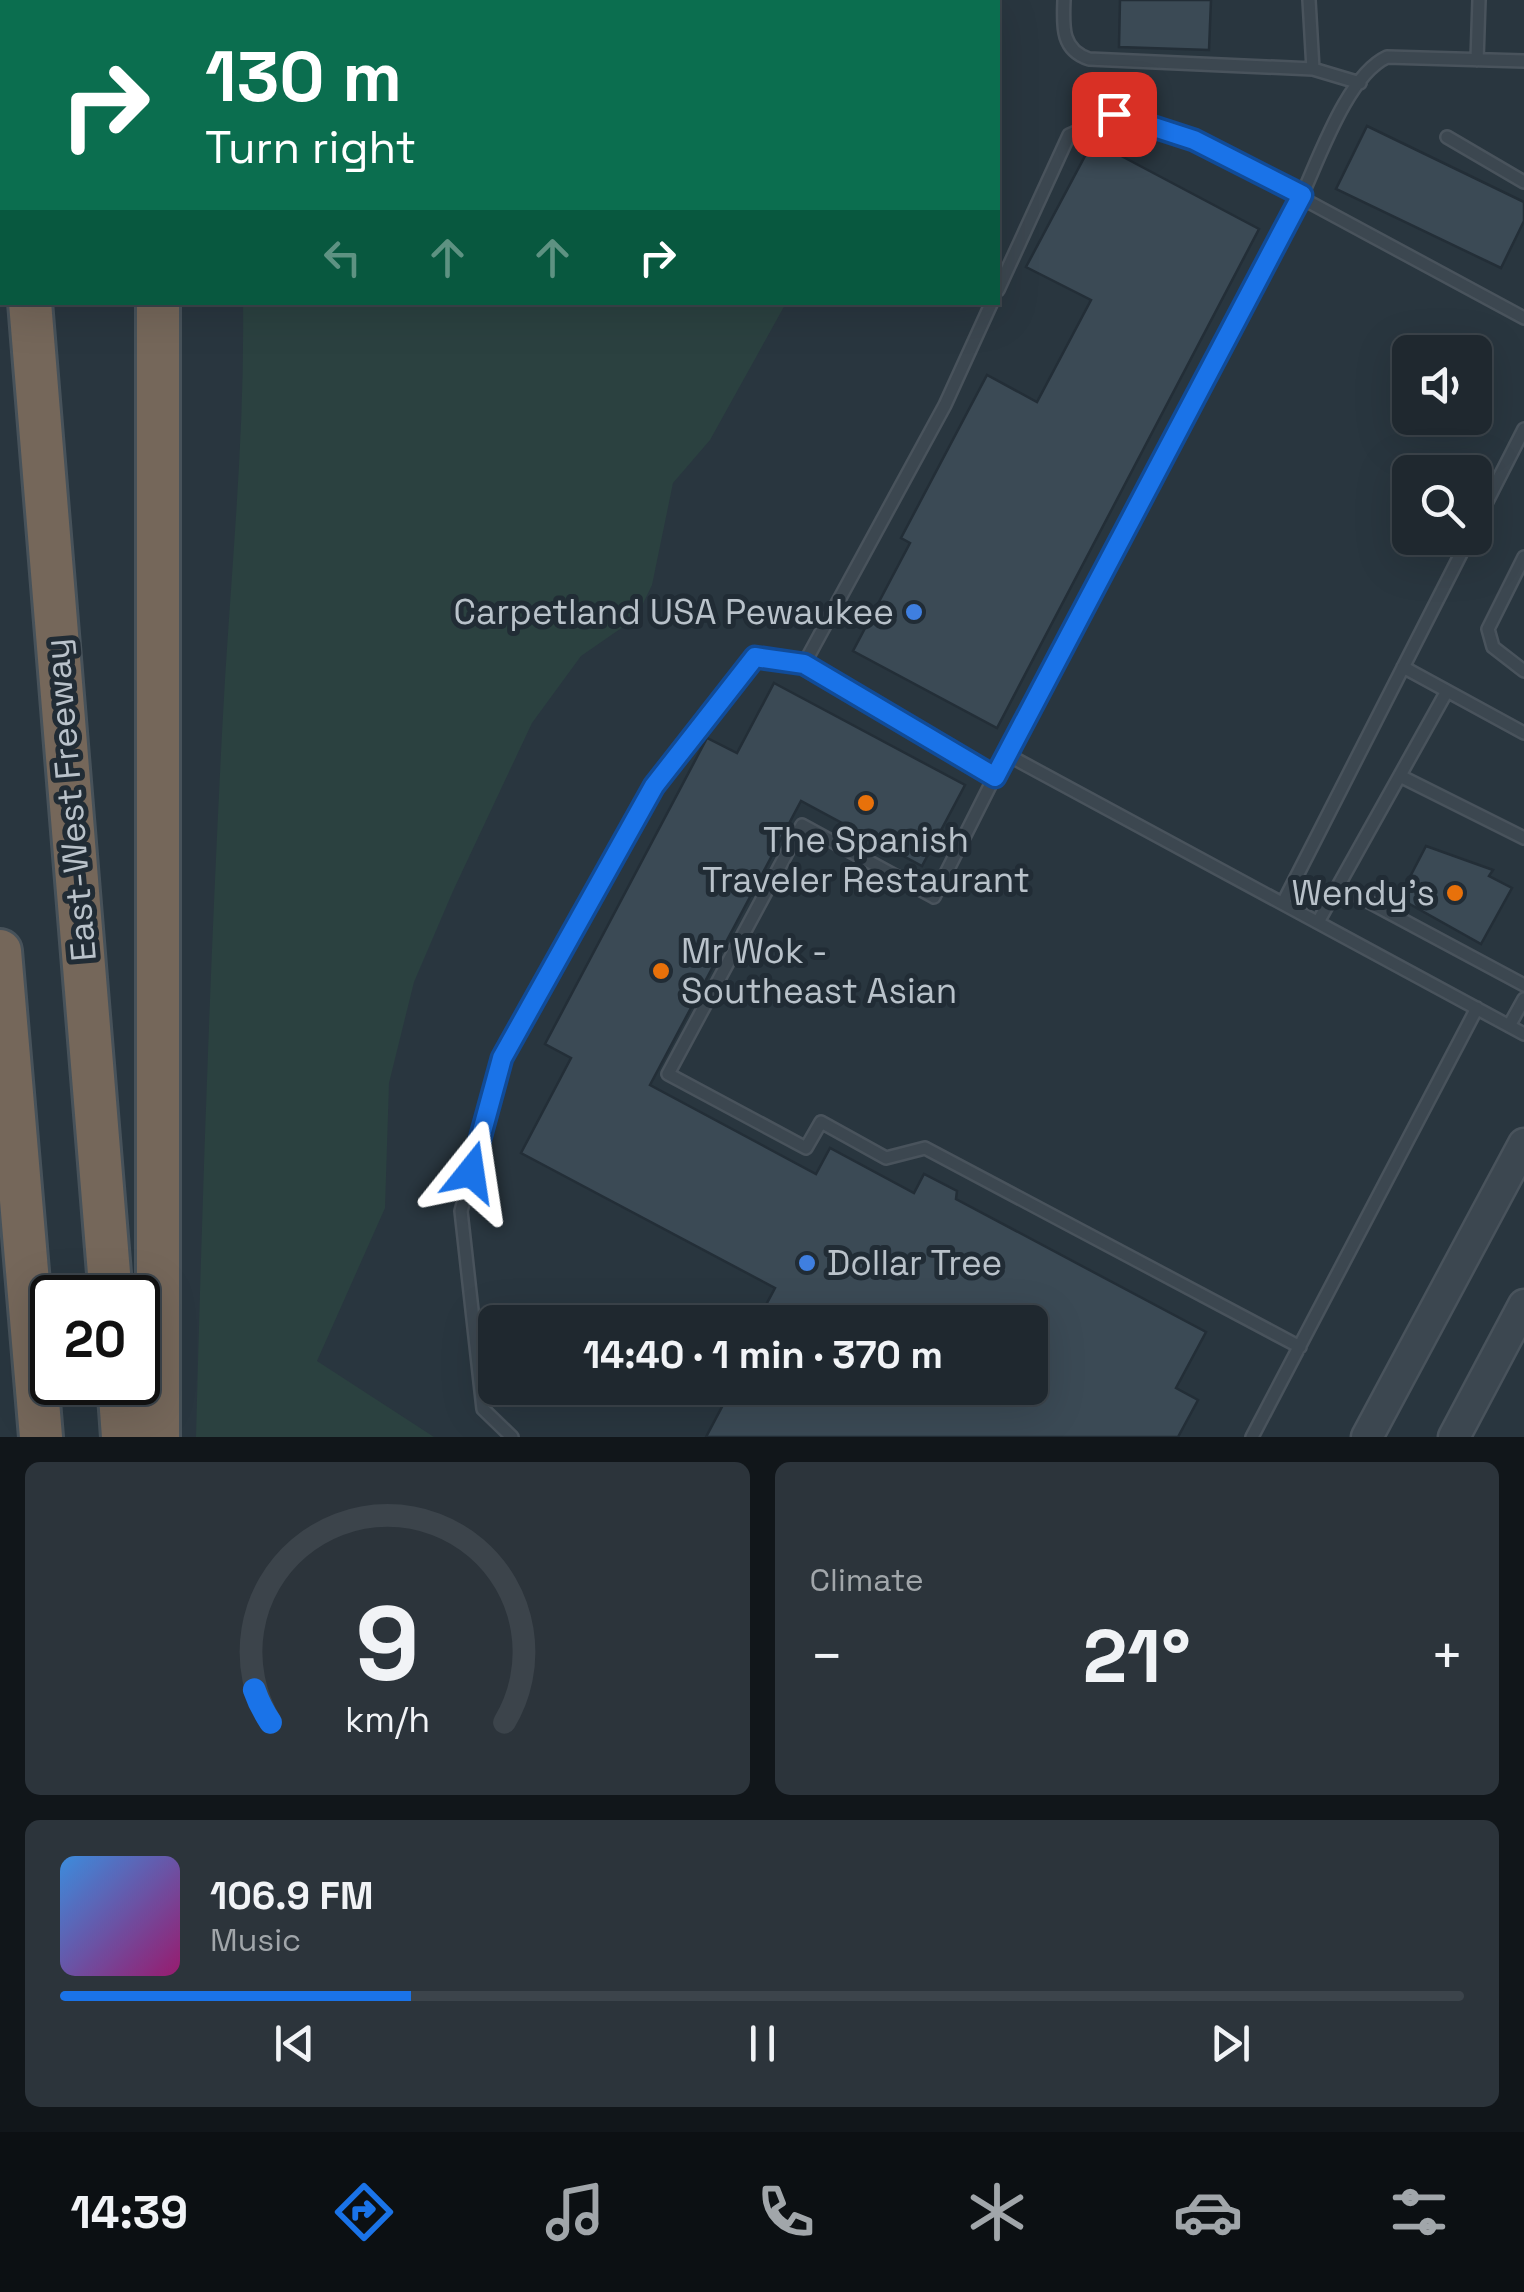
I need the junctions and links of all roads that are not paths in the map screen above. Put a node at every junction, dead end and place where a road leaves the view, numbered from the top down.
1 (1064, 0) edge
2 (1310, 0) edge
3 (1479, 0) edge
4 (1477, 60) junction
5 (1524, 62) edge
6 (1313, 69) junction
7 (1360, 82) junction
8 (1447, 136) dead end
9 (1524, 182) edge
10 (1302, 195) junction
11 (1000, 286) edge
12 (30, 305) edge
13 (158, 305) edge
14 (991, 305) edge
15 (1524, 318) edge
16 (1524, 429) edge
17 (1492, 492) edge
18 (1460, 555) edge
19 (1524, 558) edge
20 (1518, 585) edge
21 (804, 664) junction
22 (1403, 667) junction
23 (1524, 671) edge
24 (1447, 691) junction
25 (1524, 733) edge
26 (1006, 754) junction
27 (1400, 776) junction
28 (995, 777) junction
29 (1524, 838) edge
30 (1341, 886) junction
31 (1283, 903) junction
32 (1318, 922) junction
33 (0, 951) edge
34 (1524, 985) edge
35 (1524, 999) edge
36 (1476, 1008) junction
37 (1510, 1026) junction
38 (1524, 1034) edge
39 (1524, 1144) edge
40 (110, 1275) edge
41 (1524, 1305) edge
42 (1300, 1347) junction
43 (121, 1405) edge
44 (41, 1437) edge
45 (123, 1437) edge
46 (158, 1437) edge
47 (512, 1437) edge
48 (1252, 1437) edge
49 (1368, 1437) edge
50 (1454, 1437) edge

1 - 6 lane
2 - 6 lane
3 - 4 lane
4 - 5 lane
4 - 7 lane
6 - 7 lane
7 - 10 lane
8 - 9 lane
10 - 11 lane
10 - 15 lane
10 - 26 lane
12 - 40 highway, East-West Freeway
13 - 46 highway
14 - 21 lane
16 - 17 lane
18 - 22 lane
19 - 20 lane
20 - 23 lane
21 - 28 lane
21 - 47 lane
22 - 24 lane
22 - 31 lane
24 - 25 lane
24 - 27 lane
26 - 28 lane
26 - 31 lane
27 - 29 lane
27 - 30 lane
28 - 42 lane
30 - 32 lane
30 - 34 lane
31 - 32 lane
32 - 36 lane
33 - 44 highway
35 - 37 lane
36 - 37 lane
36 - 42 lane
37 - 38 lane
39 - 49 street
41 - 50 street
42 - 48 lane
43 - 45 highway

